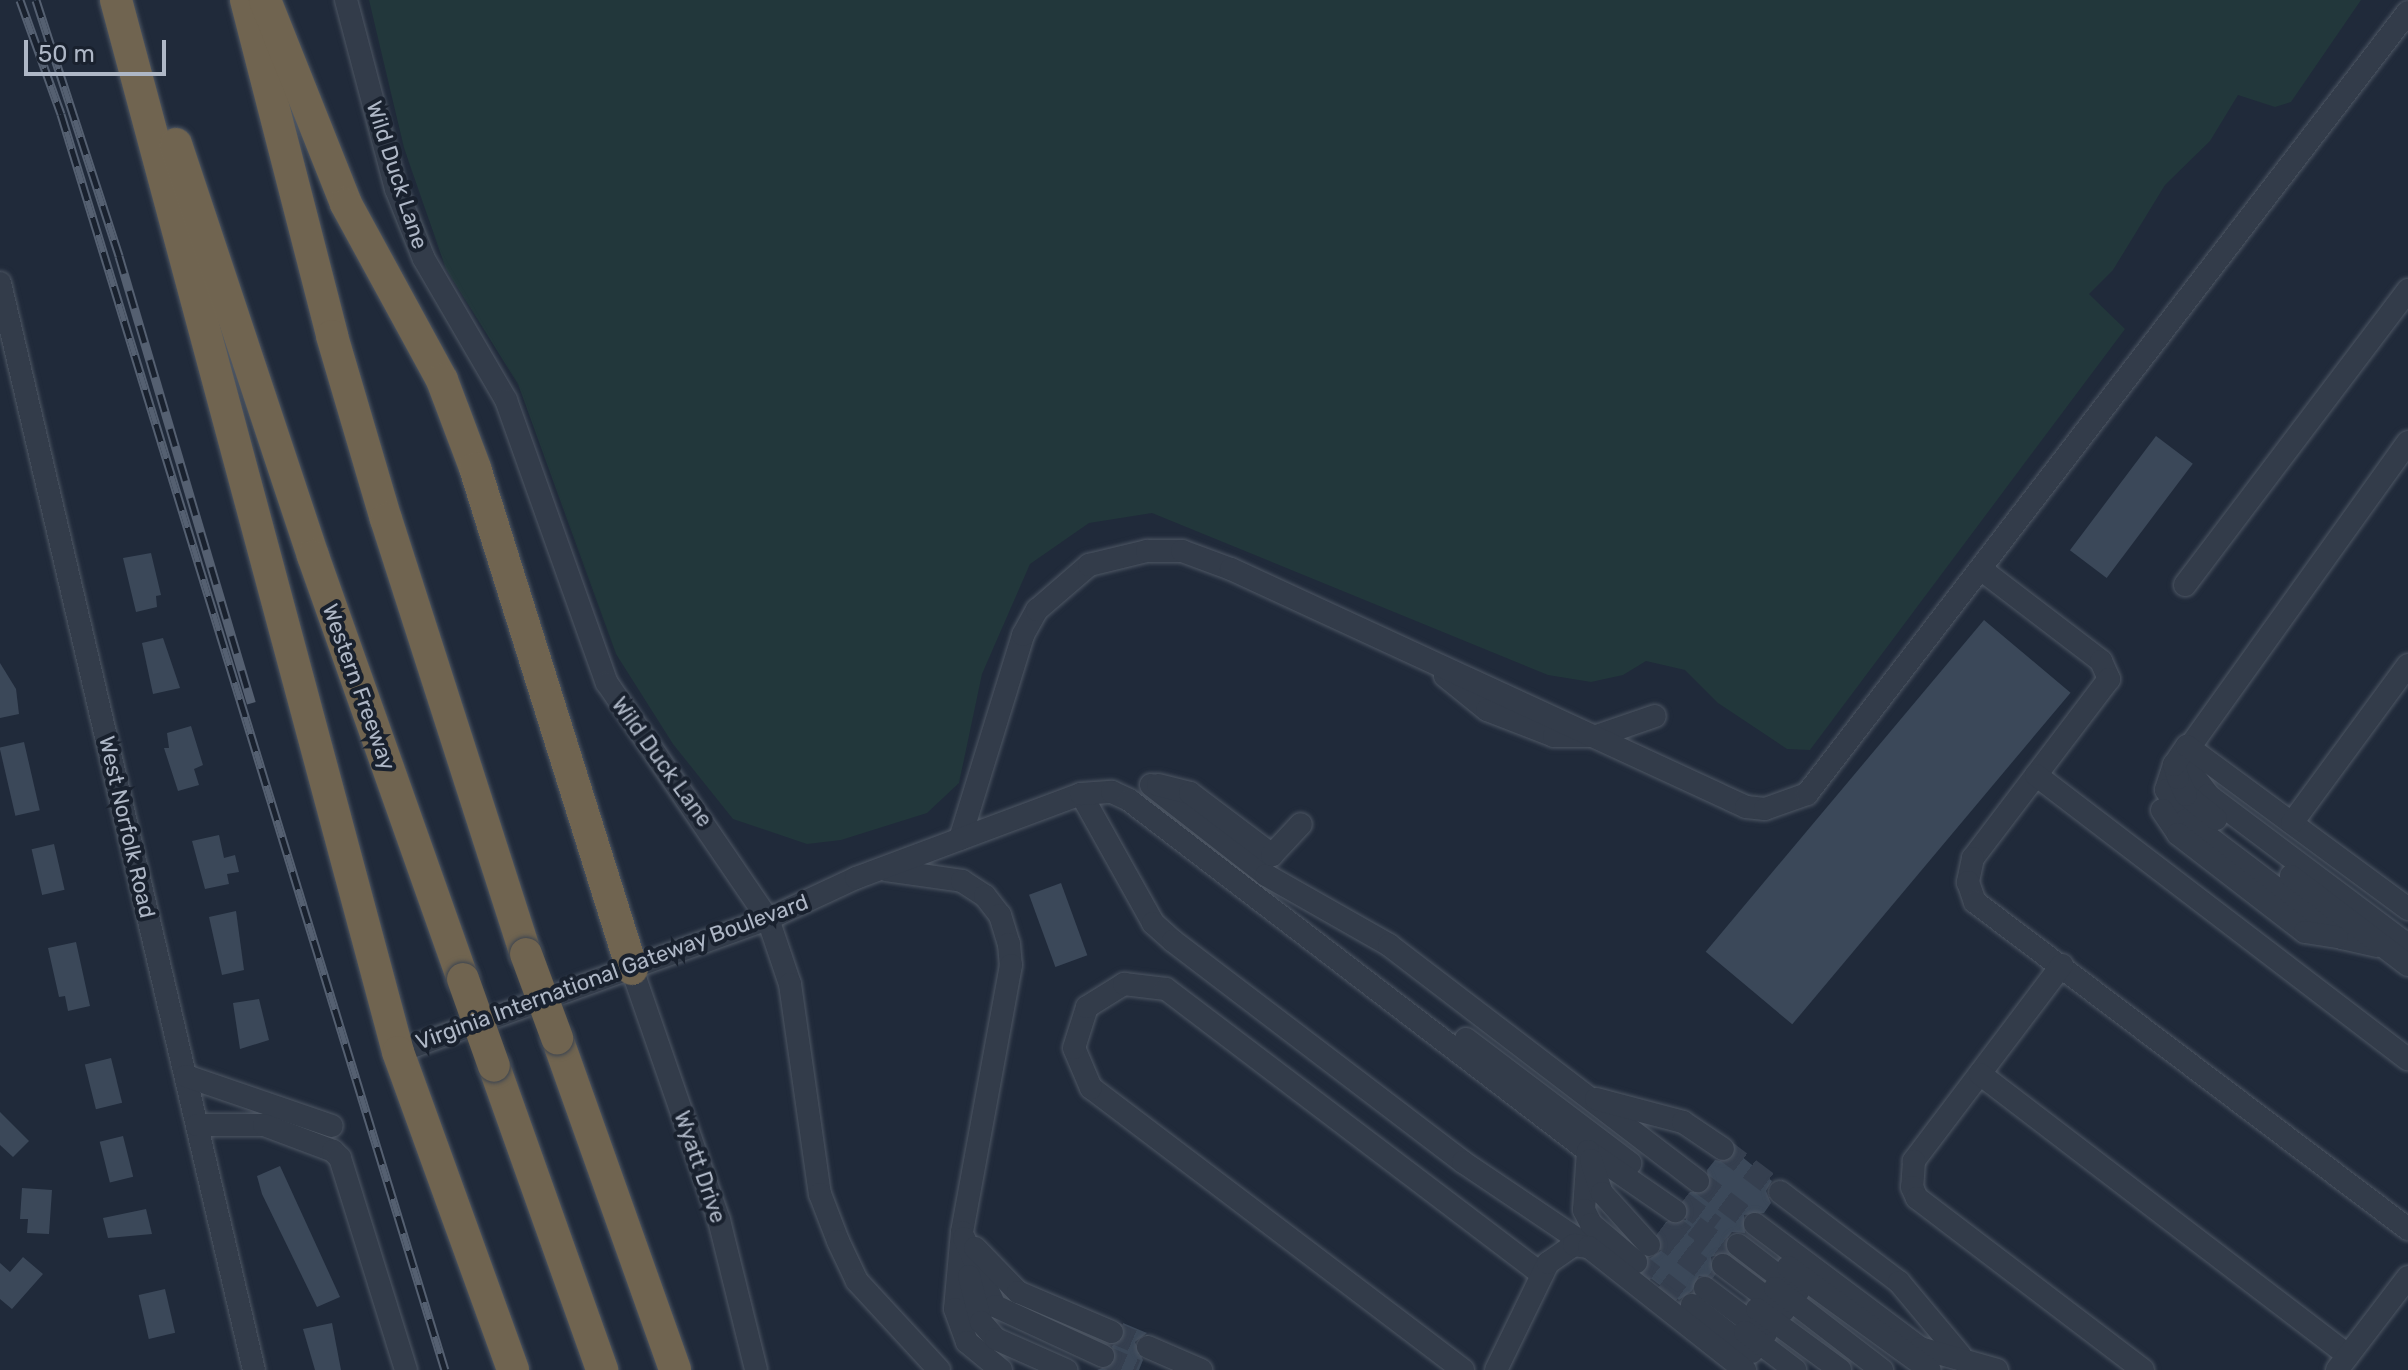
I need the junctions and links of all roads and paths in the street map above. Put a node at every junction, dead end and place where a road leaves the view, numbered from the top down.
1 (116, 0) edge
2 (129, 0) edge
3 (246, 0) edge
4 (265, 0) edge
5 (346, 0) edge
6 (2408, 12) edge
7 (0, 283) edge
8 (2408, 290) edge
9 (2408, 442) edge
10 (1982, 570) junction
11 (2185, 585) dead end
12 (2408, 665) edge
13 (1655, 716) dead end
14 (1597, 736) junction
15 (2187, 746) junction
16 (2170, 773) junction
17 (2036, 775) junction
18 (1143, 785) junction
19 (1087, 792) junction
20 (2292, 823) junction
21 (1301, 824) dead end
22 (960, 839) junction
23 (877, 870) junction
24 (1299, 893) junction
25 (2405, 899) edge
26 (768, 919) junction
27 (2408, 945) edge
28 (2385, 948) junction
29 (2062, 965) junction
30 (2408, 965) edge
31 (632, 969) junction
32 (398, 1052) junction
33 (2408, 1059) edge
34 (1980, 1074) junction
35 (186, 1076) junction
36 (1588, 1097) junction
37 (1617, 1120) junction
38 (197, 1125) junction
39 (332, 1126) dead end
40 (1588, 1151) junction
41 (1678, 1207) junction
42 (2408, 1229) edge
43 (962, 1232) junction
44 (1589, 1247) junction
45 (1735, 1250) junction
46 (1542, 1274) junction
47 (2408, 1277) edge
48 (1112, 1332) tunnel mouth
49 (1148, 1347) tunnel mouth
50 (1103, 1356) tunnel mouth
51 (1943, 1359) edge
52 (2343, 1362) edge
53 (254, 1370) edge
54 (406, 1370) edge
55 (513, 1370) edge
56 (602, 1370) edge
57 (675, 1370) edge
58 (756, 1370) edge
59 (939, 1370) edge
60 (1001, 1370) edge
61 (1066, 1370) edge
62 (1201, 1370) edge
63 (1463, 1370) edge
64 (1496, 1370) edge
65 (1745, 1370) edge
66 (1775, 1370) edge
67 (1795, 1370) edge
68 (1816, 1370) edge
69 (1840, 1370) edge
70 (1862, 1370) edge
71 (1882, 1370) edge
72 (1905, 1370) edge
73 (1997, 1370) edge
74 (2143, 1370) edge

1 - 32 highway
2 - 56 highway, Western Freeway, bridge
3 - 57 highway, bridge
4 - 31 highway
5 - 26 street, Wild Duck Lane
6 - 10 street
7 - 35 street, West Norfolk Road
8 - 11 street
9 - 15 street
10 - 14 street
10 - 17 street
12 - 20 street
13 - 14 street
14 - 22 street
15 - 16 street
15 - 20 street
15 - 27 street
16 - 28 street
16 - 28 street
17 - 29 street
17 - 33 street
18 - 19 street, Virginia International Gateway Boulevard
18 - 21 street, Virginia International Gateway Boulevard
18 - 24 street
18 - 41 street
19 - 22 street, Virginia International Gateway Boulevard
19 - 40 street
19 - 44 street
20 - 25 street
22 - 23 street, Virginia International Gateway Boulevard
23 - 26 street, Virginia International Gateway Boulevard
23 - 43 street
24 - 36 street
24 - 41 street
26 - 31 street, Virginia International Gateway Boulevard
26 - 59 street, Wild Duck Lane
28 - 30 street
29 - 34 street
29 - 42 street
31 - 32 street, Virginia International Gateway Boulevard
31 - 58 street, Wyatt Drive
32 - 55 highway
34 - 52 street
34 - 74 street
35 - 38 street, West Norfolk Road
35 - 39 street
36 - 37 street
36 - 41 street
37 - 41 street
37 - 41 street
38 - 53 street, West Norfolk Road
38 - 54 street
40 - 41 street
40 - 41 street
40 - 41 street
43 - 48 street
43 - 50 street
43 - 60 street
43 - 61 street
44 - 46 street
44 - 65 street
45 - 51 street
45 - 51 street
45 - 66 street
45 - 67 street
45 - 68 street
45 - 69 street
45 - 70 street
45 - 71 street
45 - 72 street
46 - 63 street
46 - 64 street
47 - 52 street
49 - 62 street
51 - 73 street

